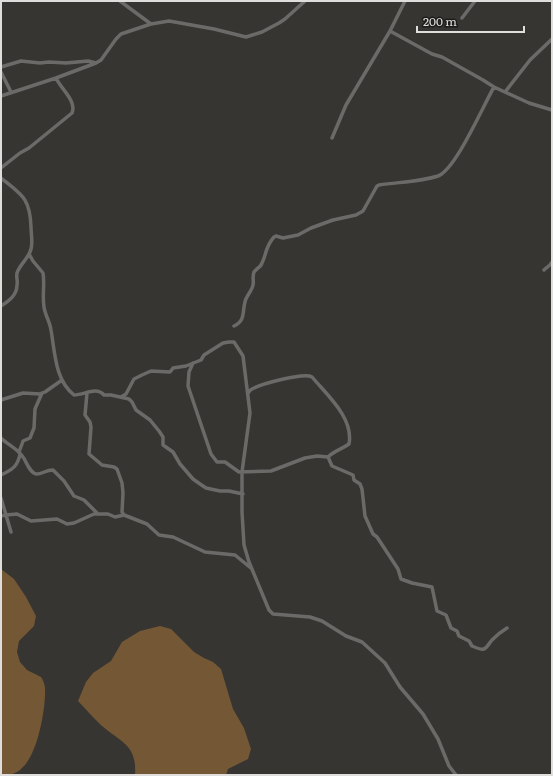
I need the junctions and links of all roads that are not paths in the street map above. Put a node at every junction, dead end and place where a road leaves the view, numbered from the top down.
1 (120, 1) edge
2 (305, 1) edge
3 (405, 1) edge
4 (475, 1) edge
5 (462, 18) dead end
6 (151, 24) junction
7 (390, 32) junction
8 (552, 39) edge
9 (96, 63) junction
10 (1, 67) edge
11 (1, 72) edge
12 (56, 78) junction
13 (494, 87) junction
14 (11, 92) junction
15 (505, 92) junction
16 (1, 96) edge
17 (552, 110) edge
18 (332, 138) dead end
19 (1, 168) edge
20 (1, 178) edge
21 (29, 254) junction
22 (552, 262) edge
23 (544, 270) dead end
24 (1, 306) edge
25 (234, 326) dead end
26 (193, 363) junction
27 (62, 380) junction
28 (42, 393) junction
29 (87, 393) junction
30 (248, 393) junction
31 (121, 397) junction
32 (1, 400) edge
33 (1, 438) edge
34 (19, 453) junction
35 (328, 457) junction
36 (242, 472) junction
37 (1, 475) edge
38 (243, 494) junction
39 (1, 498) edge
40 (98, 514) junction
41 (6, 515) junction
42 (124, 515) junction
43 (1, 516) edge
44 (11, 532) dead end
45 (253, 570) junction
46 (508, 628) dead end
47 (456, 775) edge

1 - 6 street
2 - 6 street
3 - 7 street
4 - 5 street
6 - 9 street
7 - 13 street
7 - 18 street
8 - 15 street
9 - 10 street
9 - 12 street
11 - 14 street
12 - 14 street
12 - 19 street
13 - 15 street
13 - 25 street
14 - 16 street
15 - 17 street
20 - 21 street
21 - 24 street
21 - 27 street
22 - 23 street
26 - 30 street
26 - 31 street
26 - 36 street
27 - 28 street
27 - 29 street
28 - 32 street
28 - 34 street
29 - 31 street
29 - 42 street
30 - 35 street
30 - 36 street
31 - 38 street
33 - 34 street
34 - 37 street
34 - 40 street
35 - 36 street
35 - 46 street
36 - 38 street
38 - 45 street
39 - 41 street
40 - 41 street
40 - 42 street
41 - 43 street
41 - 44 street
42 - 45 street
45 - 47 street

